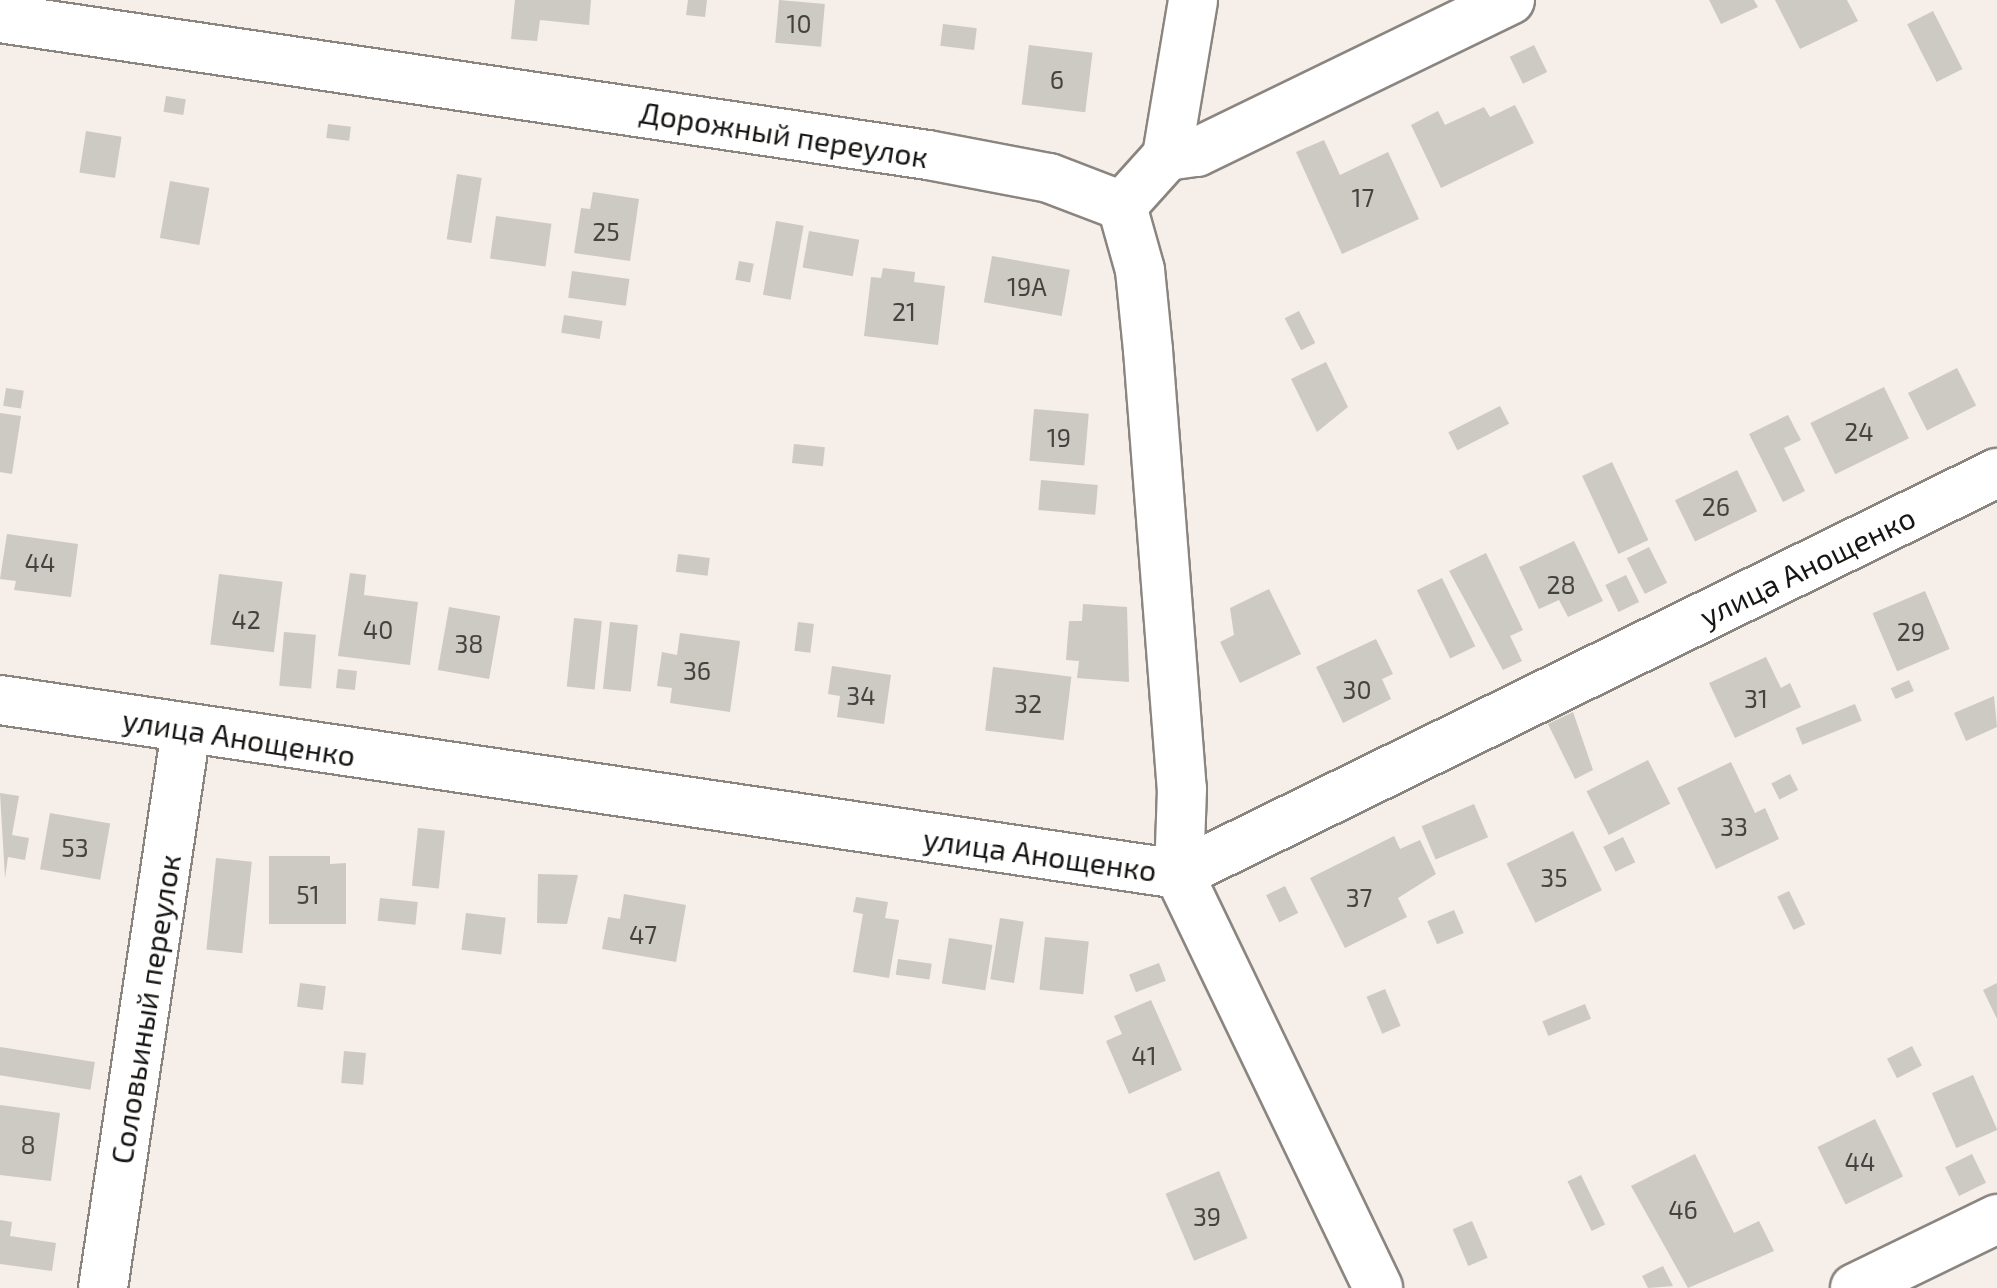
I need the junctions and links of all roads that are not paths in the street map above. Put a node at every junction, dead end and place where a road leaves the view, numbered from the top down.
1 (1193, 0) edge
2 (1510, 0) edge
3 (0, 18) edge
4 (1167, 156) junction
5 (1122, 206) junction
6 (1996, 476) edge
7 (0, 700) edge
8 (186, 730) junction
9 (1179, 874) junction
10 (1997, 1219) edge
11 (103, 1288) edge
12 (1378, 1288) edge
13 (1855, 1288) edge

1 - 4 street
2 - 4 street
3 - 5 street, Дорожный переулок
4 - 5 street
5 - 9 street
6 - 9 street, улица Анощенко
7 - 8 street, улица Анощенко
8 - 9 street, улица Анощенко
8 - 11 street, Соловьиный переулок
9 - 12 street
10 - 13 street

